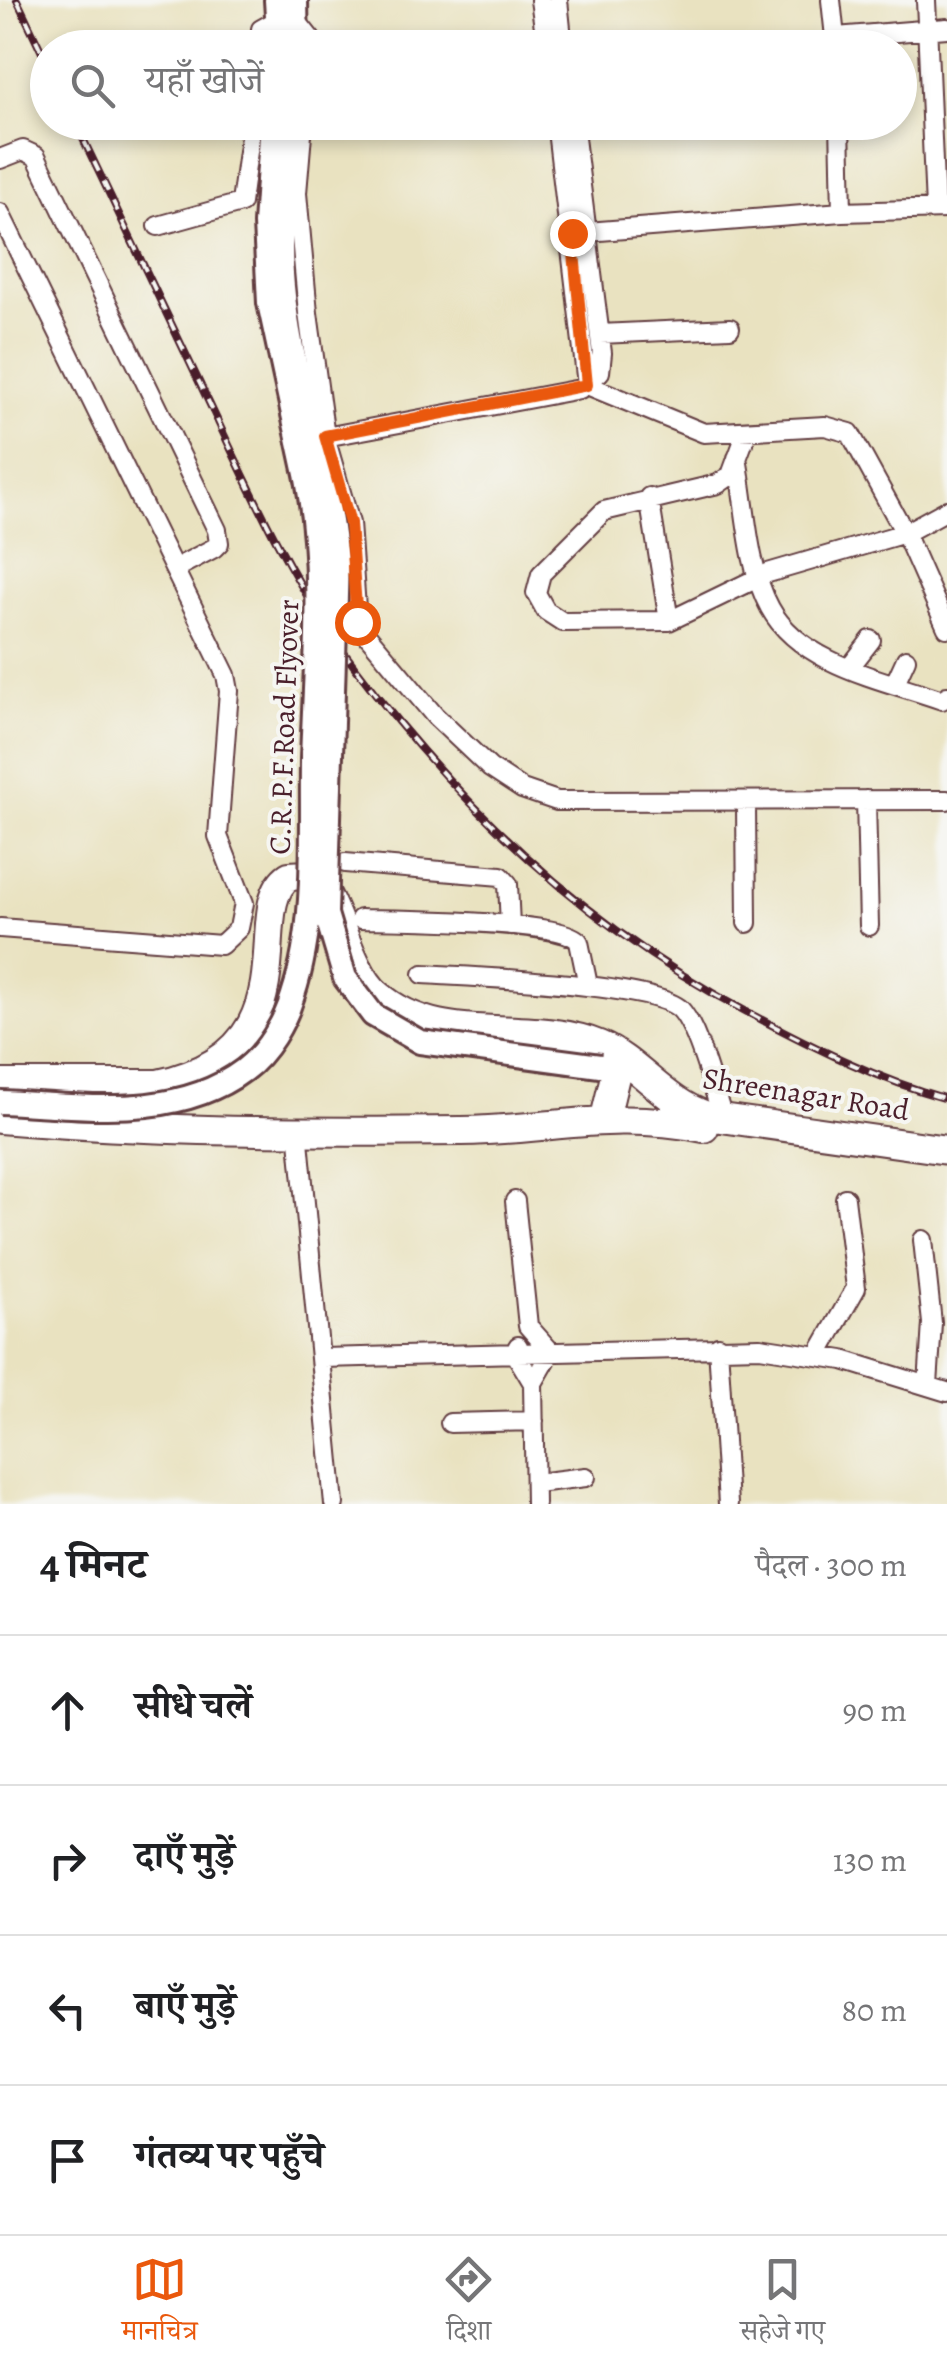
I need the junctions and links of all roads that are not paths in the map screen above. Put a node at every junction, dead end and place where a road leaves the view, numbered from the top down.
1 (296, 0) edge
2 (540, 0) edge
3 (558, 0) edge
4 (831, 0) edge
5 (926, 0) edge
6 (288, 22) edge
7 (261, 30) edge
8 (544, 30) edge
9 (562, 30) edge
10 (835, 30) edge
11 (938, 30) edge
12 (250, 140) edge
13 (271, 140) edge
14 (290, 140) edge
15 (301, 140) edge
16 (558, 140) edge
17 (575, 140) edge
18 (840, 140) edge
19 (0, 160) edge
20 (941, 209) edge
21 (842, 212) junction
22 (0, 213) edge
23 (158, 226) dead end
24 (587, 232) junction
25 (8, 252) edge
26 (730, 328) dead end
27 (600, 334) junction
28 (587, 385) junction
29 (747, 432) junction
30 (325, 436) junction
31 (737, 458) junction
32 (650, 497) junction
33 (947, 510) edge
34 (905, 533) junction
35 (176, 568) junction
36 (759, 578) junction
37 (669, 622) junction
38 (947, 628) edge
39 (871, 640) dead end
40 (906, 659) dead end
41 (850, 667) junction
42 (895, 683) junction
43 (945, 701) edge
44 (866, 800) junction
45 (947, 800) edge
46 (746, 804) junction
47 (345, 863) dead end
48 (360, 919) dead end
49 (747, 922) dead end
50 (510, 925) junction
51 (869, 926) dead end
52 (0, 928) edge
53 (422, 974) dead end
54 (588, 985) junction
55 (619, 1071) junction
56 (0, 1084) edge
57 (0, 1102) edge
58 (604, 1118) junction
59 (0, 1119) edge
60 (726, 1126) junction
61 (298, 1130) junction
62 (947, 1150) edge
63 (947, 1166) edge
64 (846, 1198) dead end
65 (515, 1201) dead end
66 (923, 1240) dead end
67 (528, 1326) junction
68 (718, 1346) junction
69 (551, 1352) junction
70 (515, 1353) junction
71 (818, 1356) junction
72 (322, 1358) junction
73 (534, 1383) junction
74 (928, 1385) junction
75 (947, 1392) edge
76 (534, 1421) junction
77 (450, 1423) dead end
78 (586, 1477) dead end
79 (536, 1483) junction
80 (334, 1504) edge
81 (536, 1504) edge
82 (728, 1504) edge

1 - 6 main road
2 - 8 street
3 - 9 street
4 - 10 street
5 - 11 street
6 - 7 street
11 - 20 street
12 - 23 street
13 - 57 main road, C.R.P.F.Road Flyover, bridge
14 - 55 main road, C.R.P.F.Road Flyover, bridge
15 - 30 street
16 - 28 street
17 - 24 street
18 - 21 street
19 - 35 street
20 - 21 street
21 - 24 street
22 - 25 street
24 - 27 street
25 - 35 street
26 - 27 street
27 - 28 street
28 - 29 street
28 - 30 street
29 - 31 street
29 - 34 street
30 - 46 street
31 - 32 street
31 - 36 street
32 - 37 street
32 - 37 street
33 - 34 street
34 - 36 street
34 - 38 street
35 - 52 street
36 - 37 street
36 - 41 street
39 - 41 street
40 - 42 street
41 - 42 street
42 - 43 street
44 - 45 street
44 - 46 street
44 - 51 street
46 - 49 street
47 - 50 street
48 - 50 street
50 - 54 street
53 - 54 street
54 - 60 street
55 - 56 highway, Shreenagar Road
55 - 58 highway
55 - 60 highway, Shreenagar Road
58 - 60 highway, Shreenagar Road
58 - 61 highway, Shreenagar Road
59 - 61 highway, Shreenagar Road
60 - 62 highway, Shreenagar Road
60 - 63 highway, Shreenagar Road
61 - 72 street
64 - 71 street
65 - 67 street
66 - 74 street
67 - 69 street
67 - 70 street
68 - 69 street
68 - 71 street
68 - 82 street
69 - 70 street
69 - 73 street
70 - 72 street
70 - 73 street
71 - 74 street
72 - 80 street
73 - 76 street
74 - 75 street
76 - 77 street
76 - 79 street
78 - 79 street
79 - 81 street

